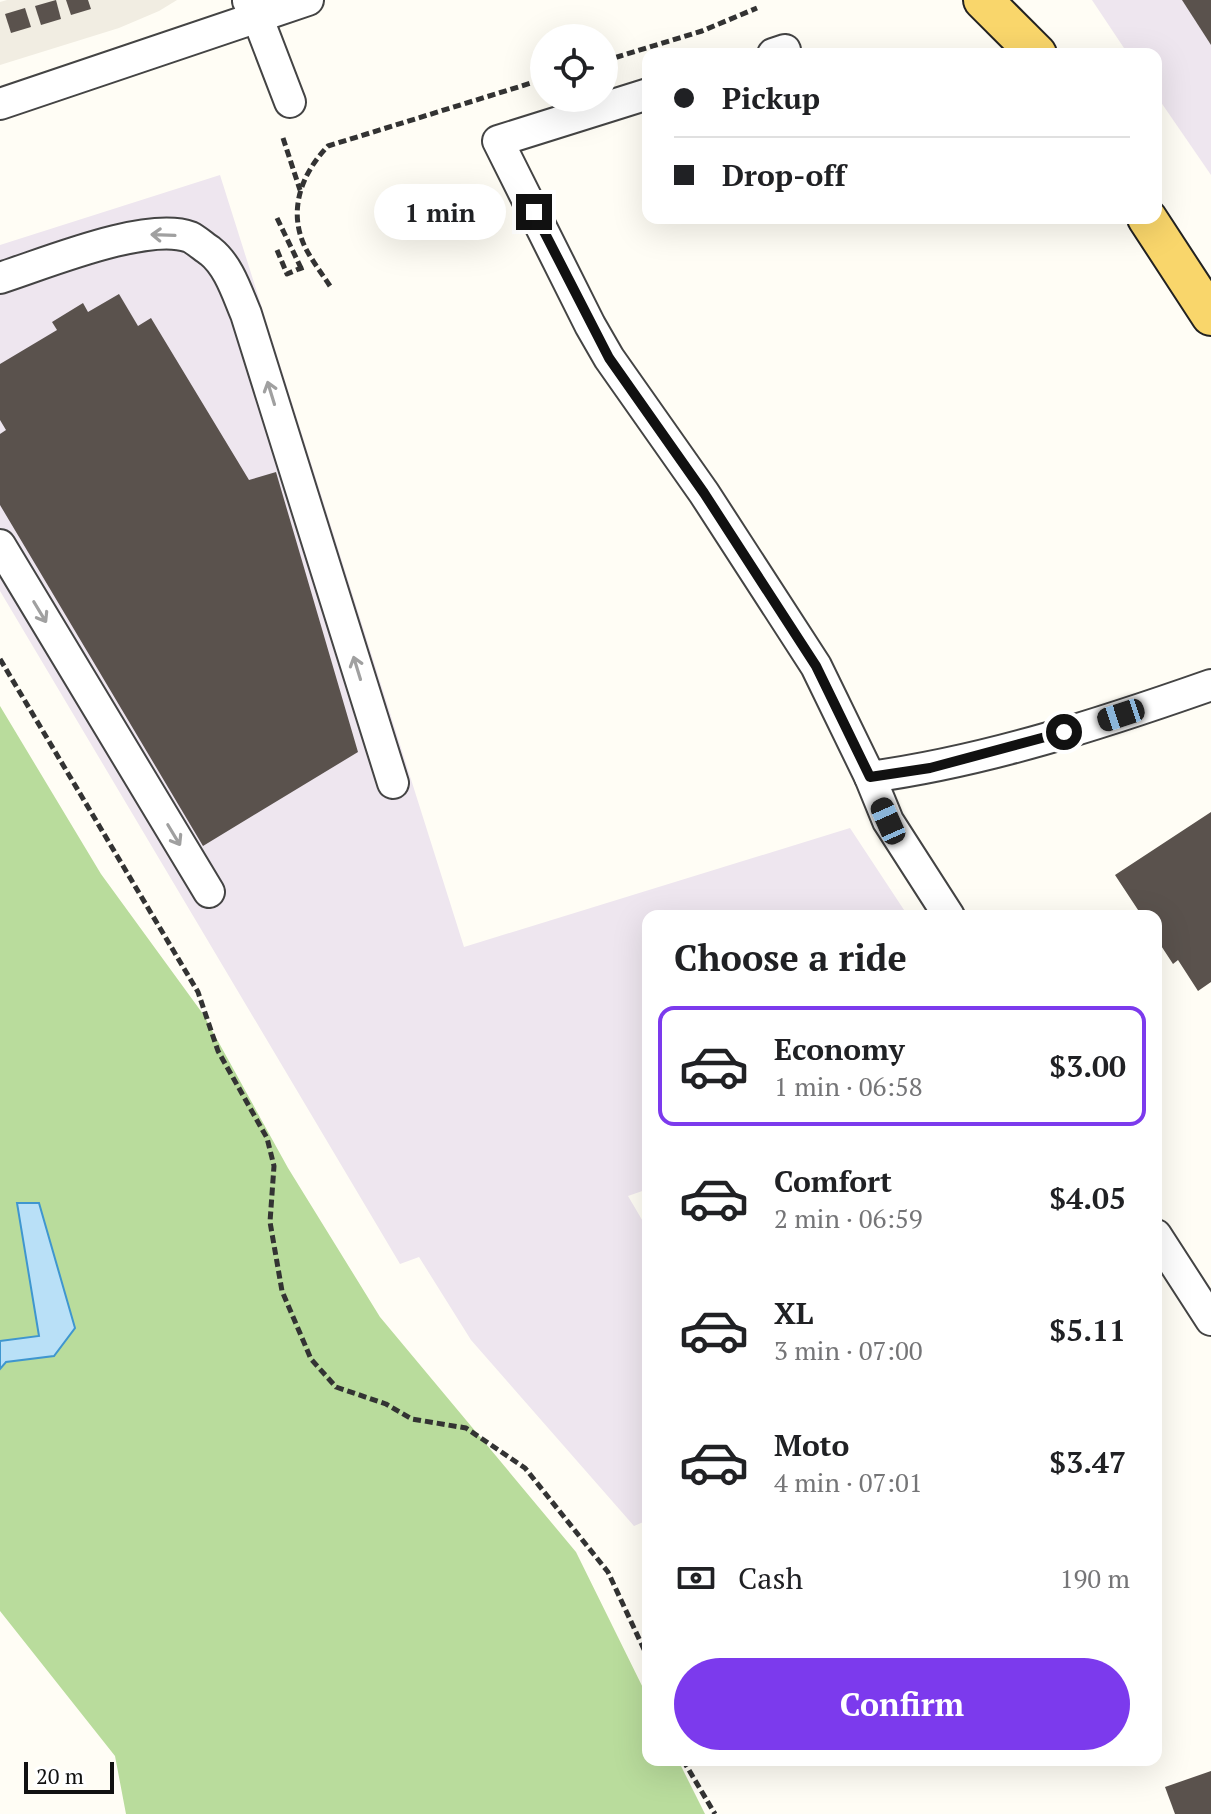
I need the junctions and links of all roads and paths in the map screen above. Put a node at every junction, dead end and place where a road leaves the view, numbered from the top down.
1 (308, 0) edge
2 (983, 0) edge
3 (1020, 0) edge
4 (252, 8) edge
5 (757, 8) dead end
6 (646, 48) edge
7 (1032, 48) edge
8 (1035, 48) edge
9 (642, 49) edge
10 (618, 57) edge
11 (530, 83) edge
12 (642, 96) edge
13 (290, 102) dead end
14 (0, 104) edge
15 (283, 138) dead end
16 (300, 191) junction
17 (277, 218) dead end
18 (1151, 224) edge
19 (277, 250) dead end
20 (0, 278) edge
21 (330, 286) dead end
22 (1211, 316) edge
23 (0, 545) edge
24 (0, 659) edge
25 (1211, 685) edge
26 (870, 777) junction
27 (393, 783) dead end
28 (209, 892) dead end
29 (945, 910) edge
30 (1162, 1244) edge
31 (1211, 1320) edge
32 (642, 1645) edge
33 (687, 1766) edge
34 (715, 1814) edge

1 - 4 street
2 - 7 main road
3 - 8 main road
4 - 13 street
4 - 14 street
5 - 6 path
9 - 10 path
11 - 16 path
12 - 26 street
15 - 16 path
16 - 21 path
17 - 19 path
18 - 22 main road
27 -> 20 street
23 -> 28 street
24 - 32 path
25 - 26 street
26 - 29 street
30 - 31 street
33 - 34 path

